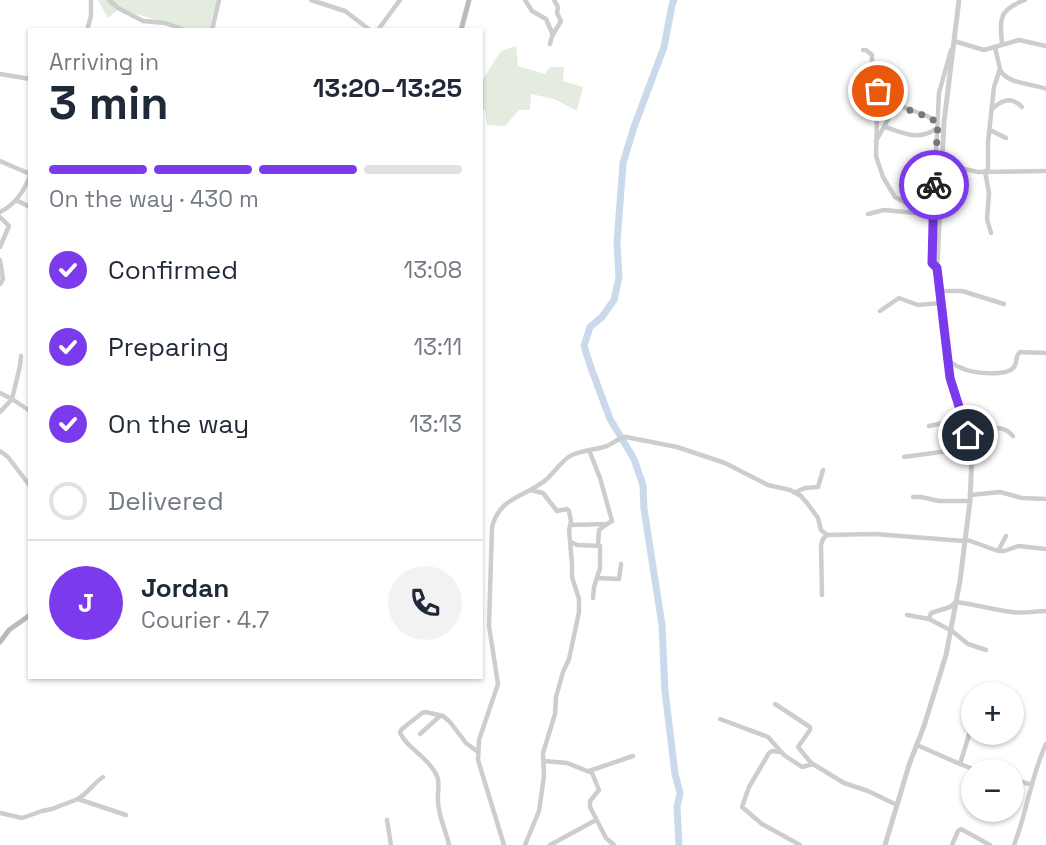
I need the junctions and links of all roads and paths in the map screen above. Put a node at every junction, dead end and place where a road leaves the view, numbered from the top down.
1 (96, 0) edge
2 (109, 0) edge
3 (219, 0) edge
4 (311, 0) edge
5 (400, 0) edge
6 (469, 0) edge
7 (525, 0) edge
8 (554, 0) edge
9 (959, 0) edge
10 (1025, 0) edge
11 (91, 3) edge
12 (88, 28) edge
13 (179, 28) edge
14 (212, 28) edge
15 (367, 28) edge
16 (379, 28) edge
17 (462, 28) edge
18 (553, 35) junction
19 (550, 44) dead end
20 (1002, 44) junction
21 (954, 45) junction
22 (1046, 46) edge
23 (995, 47) junction
24 (863, 50) dead end
25 (1000, 69) junction
26 (0, 74) edge
27 (28, 79) edge
28 (872, 83) junction
29 (1046, 89) edge
30 (896, 105) junction
31 (1022, 107) dead end
32 (992, 110) junction
33 (937, 126) junction
34 (885, 127) junction
35 (989, 130) junction
36 (1006, 138) dead end
37 (876, 142) junction
38 (0, 161) edge
39 (942, 164) junction
40 (987, 171) junction
41 (1046, 171) edge
42 (28, 174) edge
43 (28, 179) edge
44 (16, 200) junction
45 (28, 206) edge
46 (0, 214) edge
47 (868, 214) dead end
48 (927, 214) junction
49 (933, 214) junction
50 (933, 221) junction
51 (991, 233) dead end
52 (0, 247) edge
53 (0, 260) edge
54 (937, 268) junction
55 (0, 284) edge
56 (939, 292) junction
57 (941, 303) junction
58 (1004, 304) dead end
59 (880, 310) dead end
60 (1046, 353) edge
61 (20, 356) dead end
62 (948, 360) junction
63 (0, 393) edge
64 (12, 399) junction
65 (28, 410) edge
66 (0, 412) edge
67 (962, 419) junction
68 (929, 426) dead end
69 (968, 435) junction
70 (1013, 436) dead end
71 (970, 448) junction
72 (589, 450) junction
73 (0, 451) edge
74 (904, 457) dead end
75 (822, 470) dead end
76 (28, 483) edge
77 (530, 490) junction
78 (796, 492) junction
79 (913, 497) dead end
80 (970, 498) junction
81 (1046, 499) edge
82 (607, 524) junction
83 (570, 525) junction
84 (827, 535) junction
85 (1006, 536) dead end
86 (965, 540) junction
87 (570, 541) junction
88 (598, 545) junction
89 (1046, 549) edge
90 (998, 551) junction
91 (621, 564) dead end
92 (597, 578) junction
93 (822, 595) dead end
94 (593, 598) dead end
95 (956, 602) junction
96 (1046, 611) edge
97 (906, 615) dead end
98 (28, 617) edge
99 (929, 619) junction
100 (952, 631) junction
101 (0, 642) edge
102 (986, 650) dead end
103 (775, 704) dead end
104 (441, 716) junction
105 (720, 719) dead end
106 (420, 734) dead end
107 (917, 745) junction
108 (966, 745) edge
109 (1045, 747) edge
110 (478, 752) junction
111 (781, 752) junction
112 (633, 756) dead end
113 (544, 761) junction
114 (813, 764) junction
115 (960, 764) joint
116 (589, 771) junction
117 (103, 777) dead end
118 (1024, 783) edge
119 (1032, 785) junction
120 (78, 799) junction
121 (897, 805) junction
122 (0, 813) edge
123 (126, 815) dead end
124 (387, 820) dead end
125 (596, 820) junction
126 (391, 845) edge
127 (449, 845) edge
128 (504, 845) edge
129 (525, 845) edge
130 (550, 845) edge
131 (614, 845) edge
132 (800, 845) edge
133 (885, 845) edge
134 (952, 845) edge
135 (990, 845) edge
136 (1014, 845) edge

1 - 11 street
2 - 13 street
3 - 14 street
4 - 15 street
5 - 16 street
6 - 17 main road
7 - 18 street
8 - 18 street
9 - 21 street
10 - 20 street
11 - 12 street
18 - 19 street
20 - 22 street
20 - 23 street
21 - 23 street
21 - 33 street
21 - 39 street
23 - 25 street
24 - 28 street
25 - 29 street
25 - 32 street
26 - 27 street
28 - 30 street
28 - 37 street
30 - 33 street
30 - 34 street
31 - 32 street
32 - 35 street
33 - 34 street
33 - 49 street
34 - 37 street
35 - 36 street
35 - 40 street
37 - 48 street
38 - 42 street
39 - 40 street
39 - 54 street
40 - 41 street
40 - 51 street
43 - 44 street
44 - 45 street
44 - 46 street
46 - 52 street
47 - 48 street
48 - 49 street
48 - 50 street
49 - 50 street
50 - 54 street
53 - 55 street
54 - 56 street
56 - 57 street
56 - 58 street
57 - 59 street
57 - 62 street
60 - 62 street
61 - 64 street
62 - 67 street
63 - 64 street
64 - 65 street
64 - 66 street
67 - 68 street
67 - 69 street
69 - 70 street
69 - 71 street
71 - 74 street
71 - 80 street
72 - 77 street
72 - 78 street
72 - 82 street
73 - 76 street
75 - 78 street
77 - 83 street
77 - 110 street
78 - 84 street
79 - 80 street
80 - 81 street
80 - 86 street
82 - 83 street
82 - 88 street
83 - 87 street
84 - 86 street
84 - 93 street
85 - 90 street
86 - 90 street
86 - 95 street
87 - 88 street
87 - 113 street
88 - 92 street
89 - 90 street
91 - 92 street
92 - 94 street
95 - 96 street
95 - 99 street
95 - 100 street
97 - 99 street
98 - 101 main road
99 - 100 street
100 - 102 street
100 - 107 street
103 - 114 street
104 - 106 street
104 - 110 street
104 - 127 street
105 - 111 street
107 - 115 street
107 - 121 street
108 - 115 street
109 - 119 street
110 - 128 street
111 - 114 street
111 - 132 street
112 - 116 street
113 - 116 street
113 - 129 street
114 - 121 street
116 - 125 street
117 - 120 street
118 - 119 street
119 - 136 street
120 - 122 street
120 - 123 street
121 - 133 street
124 - 126 street
125 - 130 street
125 - 131 street
134 - 135 street

